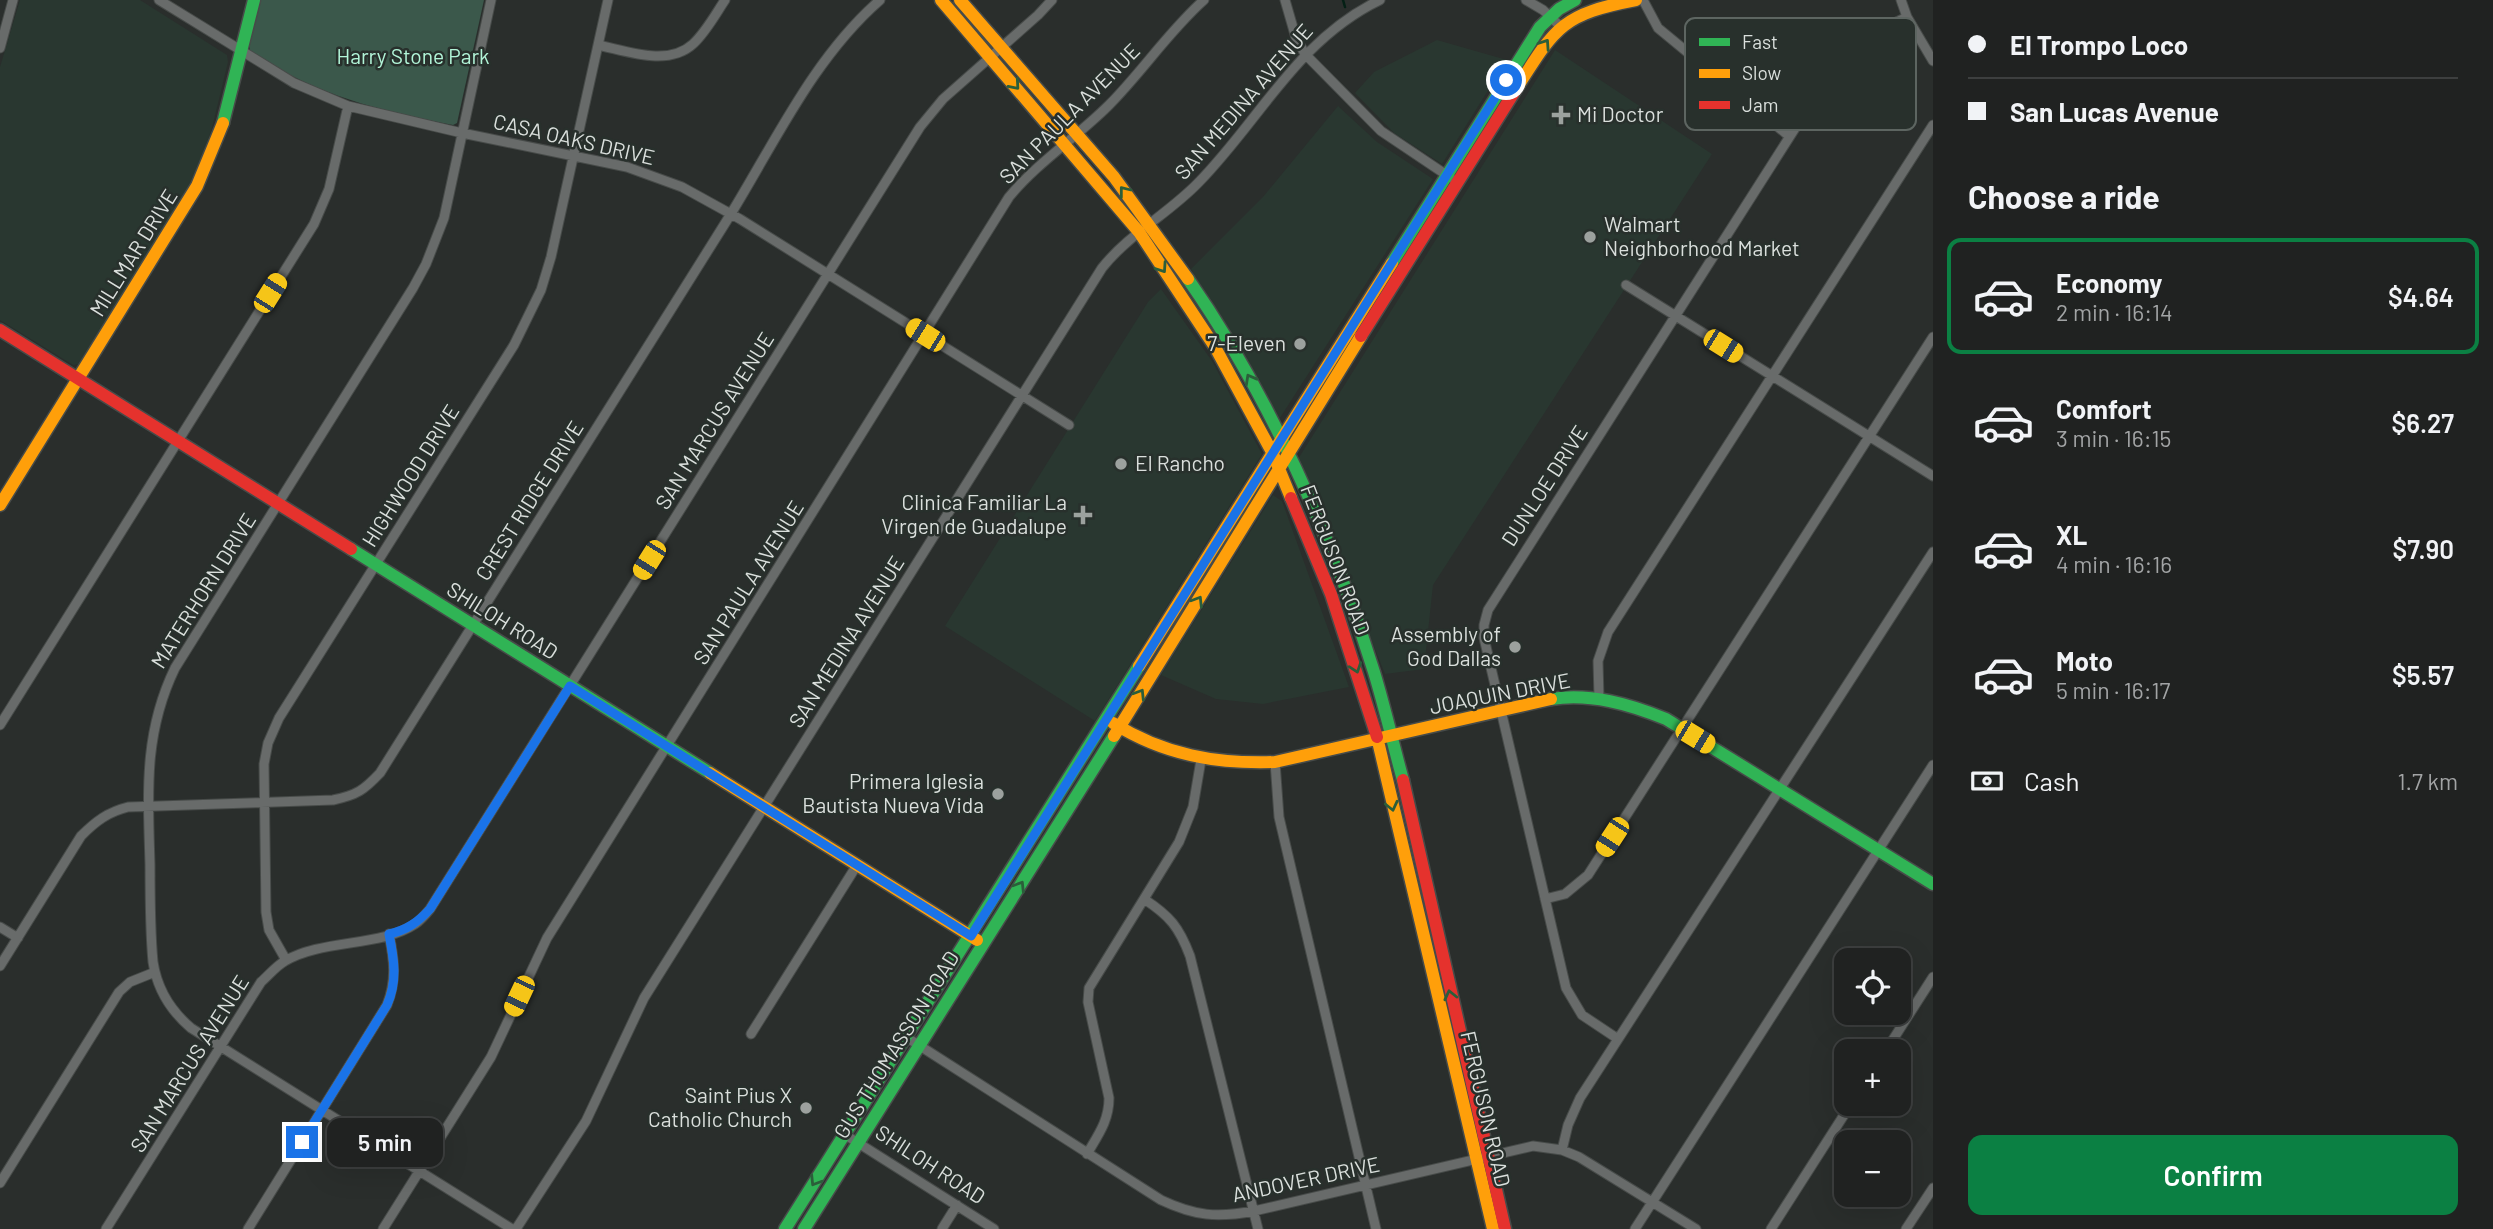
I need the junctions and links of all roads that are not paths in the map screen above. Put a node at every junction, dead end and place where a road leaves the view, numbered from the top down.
1 (13, 0) edge
2 (159, 0) edge
3 (254, 0) edge
4 (491, 0) edge
5 (608, 0) edge
6 (725, 0) edge
7 (880, 0) edge
8 (941, 0) edge
9 (960, 0) edge
10 (1052, 0) edge
11 (1204, 0) edge
12 (1285, 0) edge
13 (1380, 0) edge
14 (1526, 0) edge
15 (1575, 0) edge
16 (1636, 0) edge
17 (1643, 0) edge
18 (1901, 0) edge
19 (1550, 16) junction
20 (1907, 17) edge
21 (1560, 26) junction
22 (1916, 32) edge
23 (598, 45) junction
24 (0, 48) edge
25 (1002, 48) junction
26 (1685, 50) edge
27 (241, 51) junction
28 (1305, 54) junction
29 (991, 58) junction
30 (1933, 61) edge
31 (1502, 99) junction
32 (348, 106) junction
33 (1933, 125) edge
34 (1782, 130) edge
35 (1793, 130) edge
36 (462, 133) junction
37 (1076, 134) junction
38 (1789, 136) junction
39 (1065, 144) junction
40 (573, 156) junction
41 (1452, 178) junction
42 (730, 213) junction
43 (1150, 224) junction
44 (1139, 232) junction
45 (828, 275) junction
46 (1626, 285) dead end
47 (1378, 297) junction
48 (1675, 316) junction
49 (0, 330) edge
50 (925, 335) junction
51 (1933, 337) edge
52 (1772, 377) junction
53 (79, 379) junction
54 (1023, 396) junction
55 (1069, 425) dead end
56 (1870, 437) junction
57 (1282, 440) junction
58 (177, 442) junction
59 (1273, 454) junction
60 (1288, 454) junction
61 (1279, 469) junction
62 (1933, 477) edge
63 (278, 504) junction
64 (0, 505) edge
65 (1223, 533) junction
66 (1230, 548) junction
67 (1933, 552) edge
68 (376, 565) junction
69 (1170, 618) junction
70 (473, 626) junction
71 (1182, 626) junction
72 (570, 686) junction
73 (1599, 698) junction
74 (1501, 710) junction
75 (1107, 718) junction
76 (0, 725) edge
77 (1119, 727) junction
78 (1682, 729) junction
79 (1391, 736) junction
80 (1377, 739) junction
81 (666, 747) junction
82 (1201, 760) junction
83 (1275, 762) junction
84 (1933, 765) edge
85 (1781, 790) junction
86 (264, 802) junction
87 (148, 806) junction
88 (764, 808) junction
89 (1879, 850) junction
90 (857, 865) junction
91 (1933, 884) edge
92 (1144, 899) junction
93 (1545, 899) junction
94 (0, 927) edge
95 (389, 934) junction
96 (971, 936) junction
97 (18, 938) junction
98 (984, 944) junction
99 (286, 960) junction
100 (0, 966) edge
101 (155, 972) junction
102 (1439, 973) junction
103 (1933, 977) edge
104 (751, 1034) dead end
105 (906, 1037) junction
106 (1618, 1039) junction
107 (1893, 1039) edge
108 (919, 1045) junction
109 (220, 1047) junction
110 (322, 1111) junction
111 (1843, 1116) edge
112 (844, 1134) junction
113 (858, 1142) junction
114 (1562, 1150) junction
115 (1087, 1154) junction
116 (1483, 1158) junction
117 (419, 1172) junction
118 (0, 1183) edge
119 (1365, 1185) junction
120 (1933, 1188) edge
121 (1651, 1201) junction
122 (957, 1205) junction
123 (1254, 1211) junction
124 (106, 1229) edge
125 (248, 1229) edge
126 (383, 1229) edge
127 (514, 1229) edge
128 (785, 1229) edge
129 (804, 1229) edge
130 (942, 1229) edge
131 (994, 1229) edge
132 (1258, 1229) edge
133 (1376, 1229) edge
134 (1493, 1229) edge
135 (1505, 1229) edge
136 (1634, 1229) edge
137 (1696, 1229) edge
138 (1771, 1229) edge
139 (1906, 1229) edge

1 - 24 street
2 - 27 street, CASA OAKS DRIVE
3 - 27 main road, MILLMAR DRIVE
4 - 36 street, MATERHORN DRIVE
5 - 23 street, HIGHWOOD DRIVE
6 - 23 street
7 - 42 street, CREST RIDGE DRIVE
8 - 29 main road, FERGUSON ROAD
9 - 25 main road, FERGUSON ROAD
10 - 25 street, SAN MARCUS AVENUE
11 - 37 street, SAN PAULA AVENUE
12 - 28 street
13 - 28 street, SAN MEDINA AVENUE
14 - 19 street
15 - 19 main road, GUS THOMASSON ROAD
16 - 21 main road, GUS THOMASSON ROAD
17 - 26 street
18 - 20 street
19 - 21 street
19 - 31 main road, GUS THOMASSON ROAD
31 -> 21 main road, GUS THOMASSON ROAD
22 - 30 street
23 - 40 street, HIGHWOOD DRIVE
25 - 29 street, SAN MARCUS AVENUE
25 - 37 main road, FERGUSON ROAD
27 - 32 street, CASA OAKS DRIVE
27 - 53 main road, MILLMAR DRIVE
28 - 41 street
28 - 43 street, SAN MEDINA AVENUE
29 -> 39 main road, FERGUSON ROAD
29 - 45 street, SAN MARCUS AVENUE
31 - 41 main road, GUS THOMASSON ROAD
32 - 36 street, CASA OAKS DRIVE
32 - 58 street
33 - 52 street
34 - 38 street
35 - 38 street, DUNLOE DRIVE
36 - 40 street, CASA OAKS DRIVE
36 - 63 street, MATERHORN DRIVE
37 - 39 street, SAN PAULA AVENUE
43 -> 37 main road, FERGUSON ROAD
38 - 48 street, DUNLOE DRIVE
39 - 44 main road, FERGUSON ROAD
39 - 50 street, SAN PAULA AVENUE
40 - 42 street, CASA OAKS DRIVE
40 - 68 street, HIGHWOOD DRIVE
41 - 47 main road, GUS THOMASSON ROAD
42 - 45 street, CASA OAKS DRIVE
42 - 70 street, CREST RIDGE DRIVE
43 - 44 street, SAN MEDINA AVENUE
57 -> 43 main road, FERGUSON ROAD
44 - 54 street, SAN MEDINA AVENUE
44 -> 59 main road, FERGUSON ROAD
45 - 50 street, CASA OAKS DRIVE
45 - 72 street, SAN MARCUS AVENUE
46 - 48 street
47 - 57 main road, GUS THOMASSON ROAD
47 - 60 main road, GUS THOMASSON ROAD
48 - 52 street
48 - 74 street, DUNLOE DRIVE
49 - 53 main road, SHILOH ROAD
50 - 54 street, CASA OAKS DRIVE
50 - 81 street, SAN PAULA AVENUE
51 - 56 street
52 - 56 street
52 - 73 street
53 - 58 main road, SHILOH ROAD
53 - 64 main road, MILLMAR DRIVE
54 - 55 street, CASA OAKS DRIVE
54 - 88 street, SAN MEDINA AVENUE
56 - 62 street
56 - 78 street
57 - 59 main road, GUS THOMASSON ROAD
57 - 60 main road, FERGUSON ROAD
58 - 63 main road, SHILOH ROAD
58 - 76 street
59 - 61 main road, FERGUSON ROAD
59 - 65 main road, GUS THOMASSON ROAD
60 - 61 main road, GUS THOMASSON ROAD
60 - 79 main road, FERGUSON ROAD
61 - 66 main road, GUS THOMASSON ROAD
61 -> 80 main road, FERGUSON ROAD
63 - 68 main road, SHILOH ROAD
63 - 87 street, MATERHORN DRIVE
65 - 66 main road
65 - 69 main road, GUS THOMASSON ROAD
71 -> 66 main road, GUS THOMASSON ROAD
67 - 85 street
68 - 70 main road, SHILOH ROAD
68 - 86 street, HIGHWOOD DRIVE
69 - 71 main road
69 - 75 main road, GUS THOMASSON ROAD
70 - 72 main road, SHILOH ROAD
70 - 86 street, CREST RIDGE DRIVE
77 -> 71 main road, GUS THOMASSON ROAD
72 - 81 main road, SHILOH ROAD
72 - 95 street, SAN MARCUS AVENUE
73 - 74 main road, JOAQUIN DRIVE
73 - 78 main road, JOAQUIN DRIVE
74 - 79 main road, JOAQUIN DRIVE
74 - 93 street, DUNLOE DRIVE
75 - 77 main road, JOAQUIN DRIVE
75 - 96 main road, GUS THOMASSON ROAD
77 - 82 main road, JOAQUIN DRIVE
98 -> 77 main road, GUS THOMASSON ROAD
78 - 85 main road, JOAQUIN DRIVE
78 - 93 street
79 - 80 main road, JOAQUIN DRIVE
79 - 102 main road, FERGUSON ROAD
80 - 83 main road, JOAQUIN DRIVE
80 -> 102 main road, FERGUSON ROAD
81 - 88 main road, SHILOH ROAD
81 - 117 street, SAN PAULA AVENUE
82 - 83 main road, JOAQUIN DRIVE
82 - 92 street
83 - 119 street
84 - 89 street
85 - 89 main road, JOAQUIN DRIVE
85 - 106 street
86 - 87 street, CREST RIDGE DRIVE
86 - 99 street, HIGHWOOD DRIVE
87 - 97 street, CREST RIDGE DRIVE
87 - 101 street, MATERHORN DRIVE
88 - 90 main road, SHILOH ROAD
88 - 127 street, SAN MEDINA AVENUE
89 - 91 main road, JOAQUIN DRIVE
89 - 121 street
90 - 96 main road, SHILOH ROAD
90 - 104 street
92 - 115 street
92 - 123 street
93 - 106 street, DUNLOE DRIVE
94 - 97 street
95 - 99 street, SAN MARCUS AVENUE
95 - 110 street
96 - 98 main road, SHILOH ROAD
96 - 105 main road, GUS THOMASSON ROAD
97 - 100 street, CREST RIDGE DRIVE
98 - 108 main road, GUS THOMASSON ROAD
99 - 109 street, SAN MARCUS AVENUE
101 - 109 street, MATERHORN DRIVE
101 - 118 street
102 - 116 main road, FERGUSON ROAD
103 - 107 street
105 - 108 street, ANDOVER DRIVE
105 - 112 main road, GUS THOMASSON ROAD
106 - 114 street
108 - 113 main road, GUS THOMASSON ROAD
108 - 115 street, ANDOVER DRIVE
109 - 110 street, MATERHORN DRIVE
109 - 124 street, SAN MARCUS AVENUE
110 - 117 street, MATERHORN DRIVE
110 - 125 street
111 - 138 street
112 - 113 street, SHILOH ROAD
112 -> 128 main road, GUS THOMASSON ROAD
113 - 122 street, SHILOH ROAD
113 - 129 main road, GUS THOMASSON ROAD
114 - 116 street, ANDOVER DRIVE
114 - 121 street, ANDOVER DRIVE
115 - 123 street, ANDOVER DRIVE
116 - 119 street, ANDOVER DRIVE
116 - 134 main road, FERGUSON ROAD
116 - 135 main road, FERGUSON ROAD
117 - 126 street, SAN PAULA AVENUE
117 - 127 street, MATERHORN DRIVE
119 - 123 street, ANDOVER DRIVE
119 - 133 street
120 - 139 street
121 - 136 street
121 - 137 street, ANDOVER DRIVE
122 - 130 street
122 - 131 street, SHILOH ROAD
123 - 132 street

